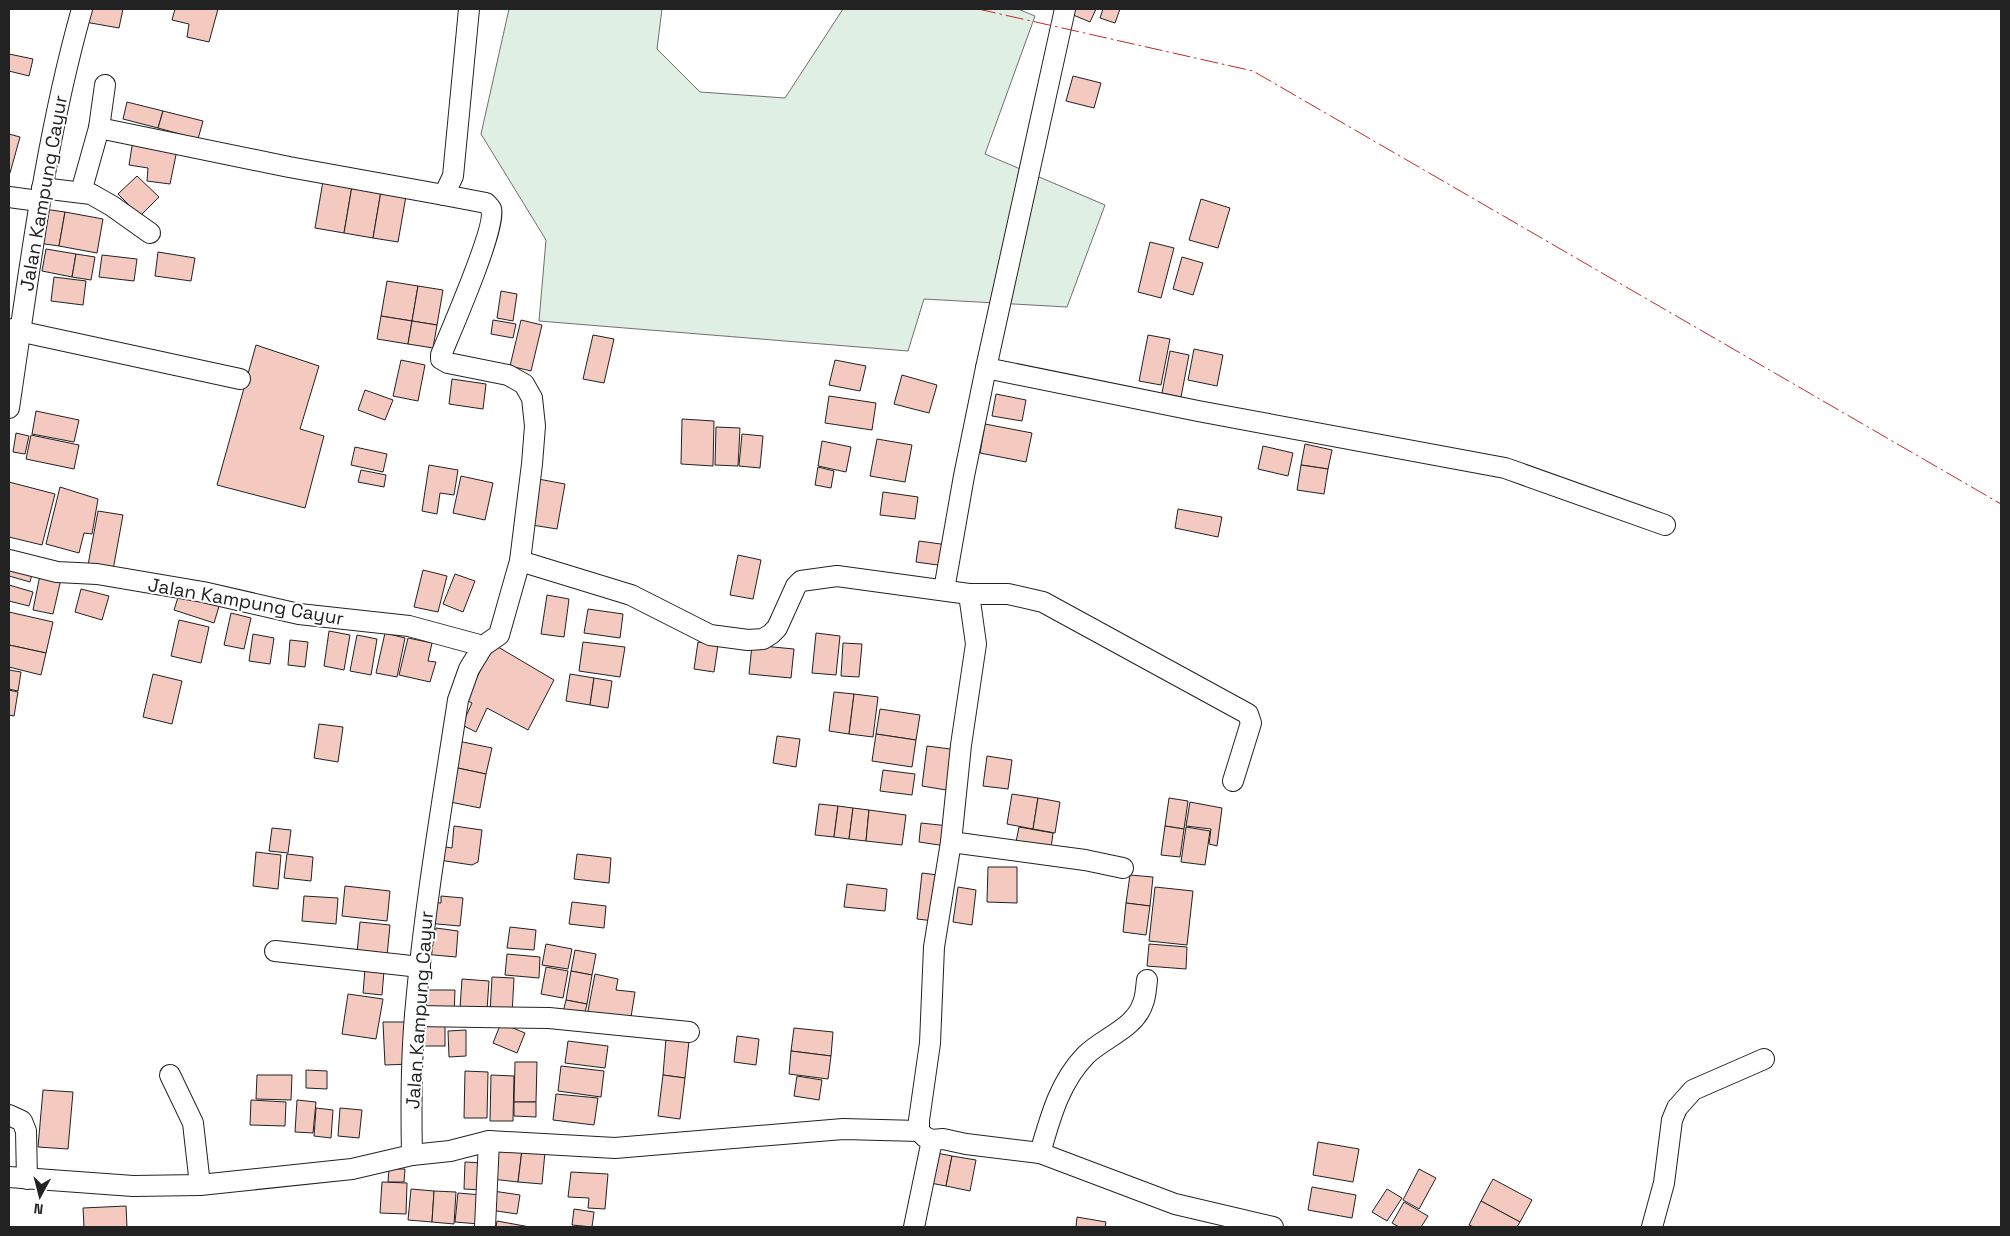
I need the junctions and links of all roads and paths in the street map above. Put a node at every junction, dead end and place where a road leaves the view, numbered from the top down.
1 (82, 9) edge
2 (469, 9) edge
3 (1065, 9) edge
4 (105, 85) dead end
5 (99, 128) junction
6 (81, 192) junction
7 (40, 194) junction
8 (444, 195) junction
9 (9, 197) edge
10 (150, 234) dead end
11 (14, 330) edge
12 (986, 368) junction
13 (240, 379) dead end
14 (9, 408) edge
15 (1665, 525) dead end
16 (9, 560) edge
17 (520, 561) junction
18 (944, 590) junction
19 (969, 594) junction
20 (483, 646) junction
21 (1233, 781) dead end
22 (951, 842) junction
23 (1124, 868) dead end
24 (275, 951) dead end
25 (420, 967) junction
26 (1147, 980) dead end
27 (415, 1016) junction
28 (689, 1032) dead end
29 (1764, 1060) dead end
30 (170, 1075) dead end
31 (9, 1115) edge
32 (925, 1135) junction
33 (489, 1141) junction
34 (1040, 1153) junction
35 (412, 1155) junction
36 (18, 1178) edge
37 (200, 1185) junction
38 (485, 1227) edge
39 (914, 1227) edge
40 (1272, 1227) edge
41 (1652, 1227) edge

1 - 7 street, Jalan Kampung Cayur
2 - 8 street
3 - 12 street
4 - 5 street
5 - 6 street
5 - 8 street
6 - 7 street
6 - 10 street
7 - 9 street
7 - 11 street, Jalan Kampung Cayur
8 - 17 street, Jalan Kampung Cayur
11 - 13 street
11 - 14 street, Jalan Kampung Cayur
12 - 15 street
12 - 18 street
16 - 20 street, Jalan Kampung Cayur
17 - 18 street
17 - 20 street, Jalan Kampung Cayur
18 - 19 street
19 - 21 street
19 - 22 street
20 - 25 street, Jalan Kampung Cayur
22 - 23 street
22 - 32 street
24 - 25 street
25 - 27 street, Jalan Kampung Cayur
26 - 34 street
27 - 28 street
27 - 35 street, Jalan Kampung Cayur
29 - 41 street
30 - 37 street
31 - 36 street
32 - 33 street
32 - 34 street
32 - 39 street
33 - 35 street
33 - 38 street
34 - 40 street
35 - 37 street
36 - 37 street

